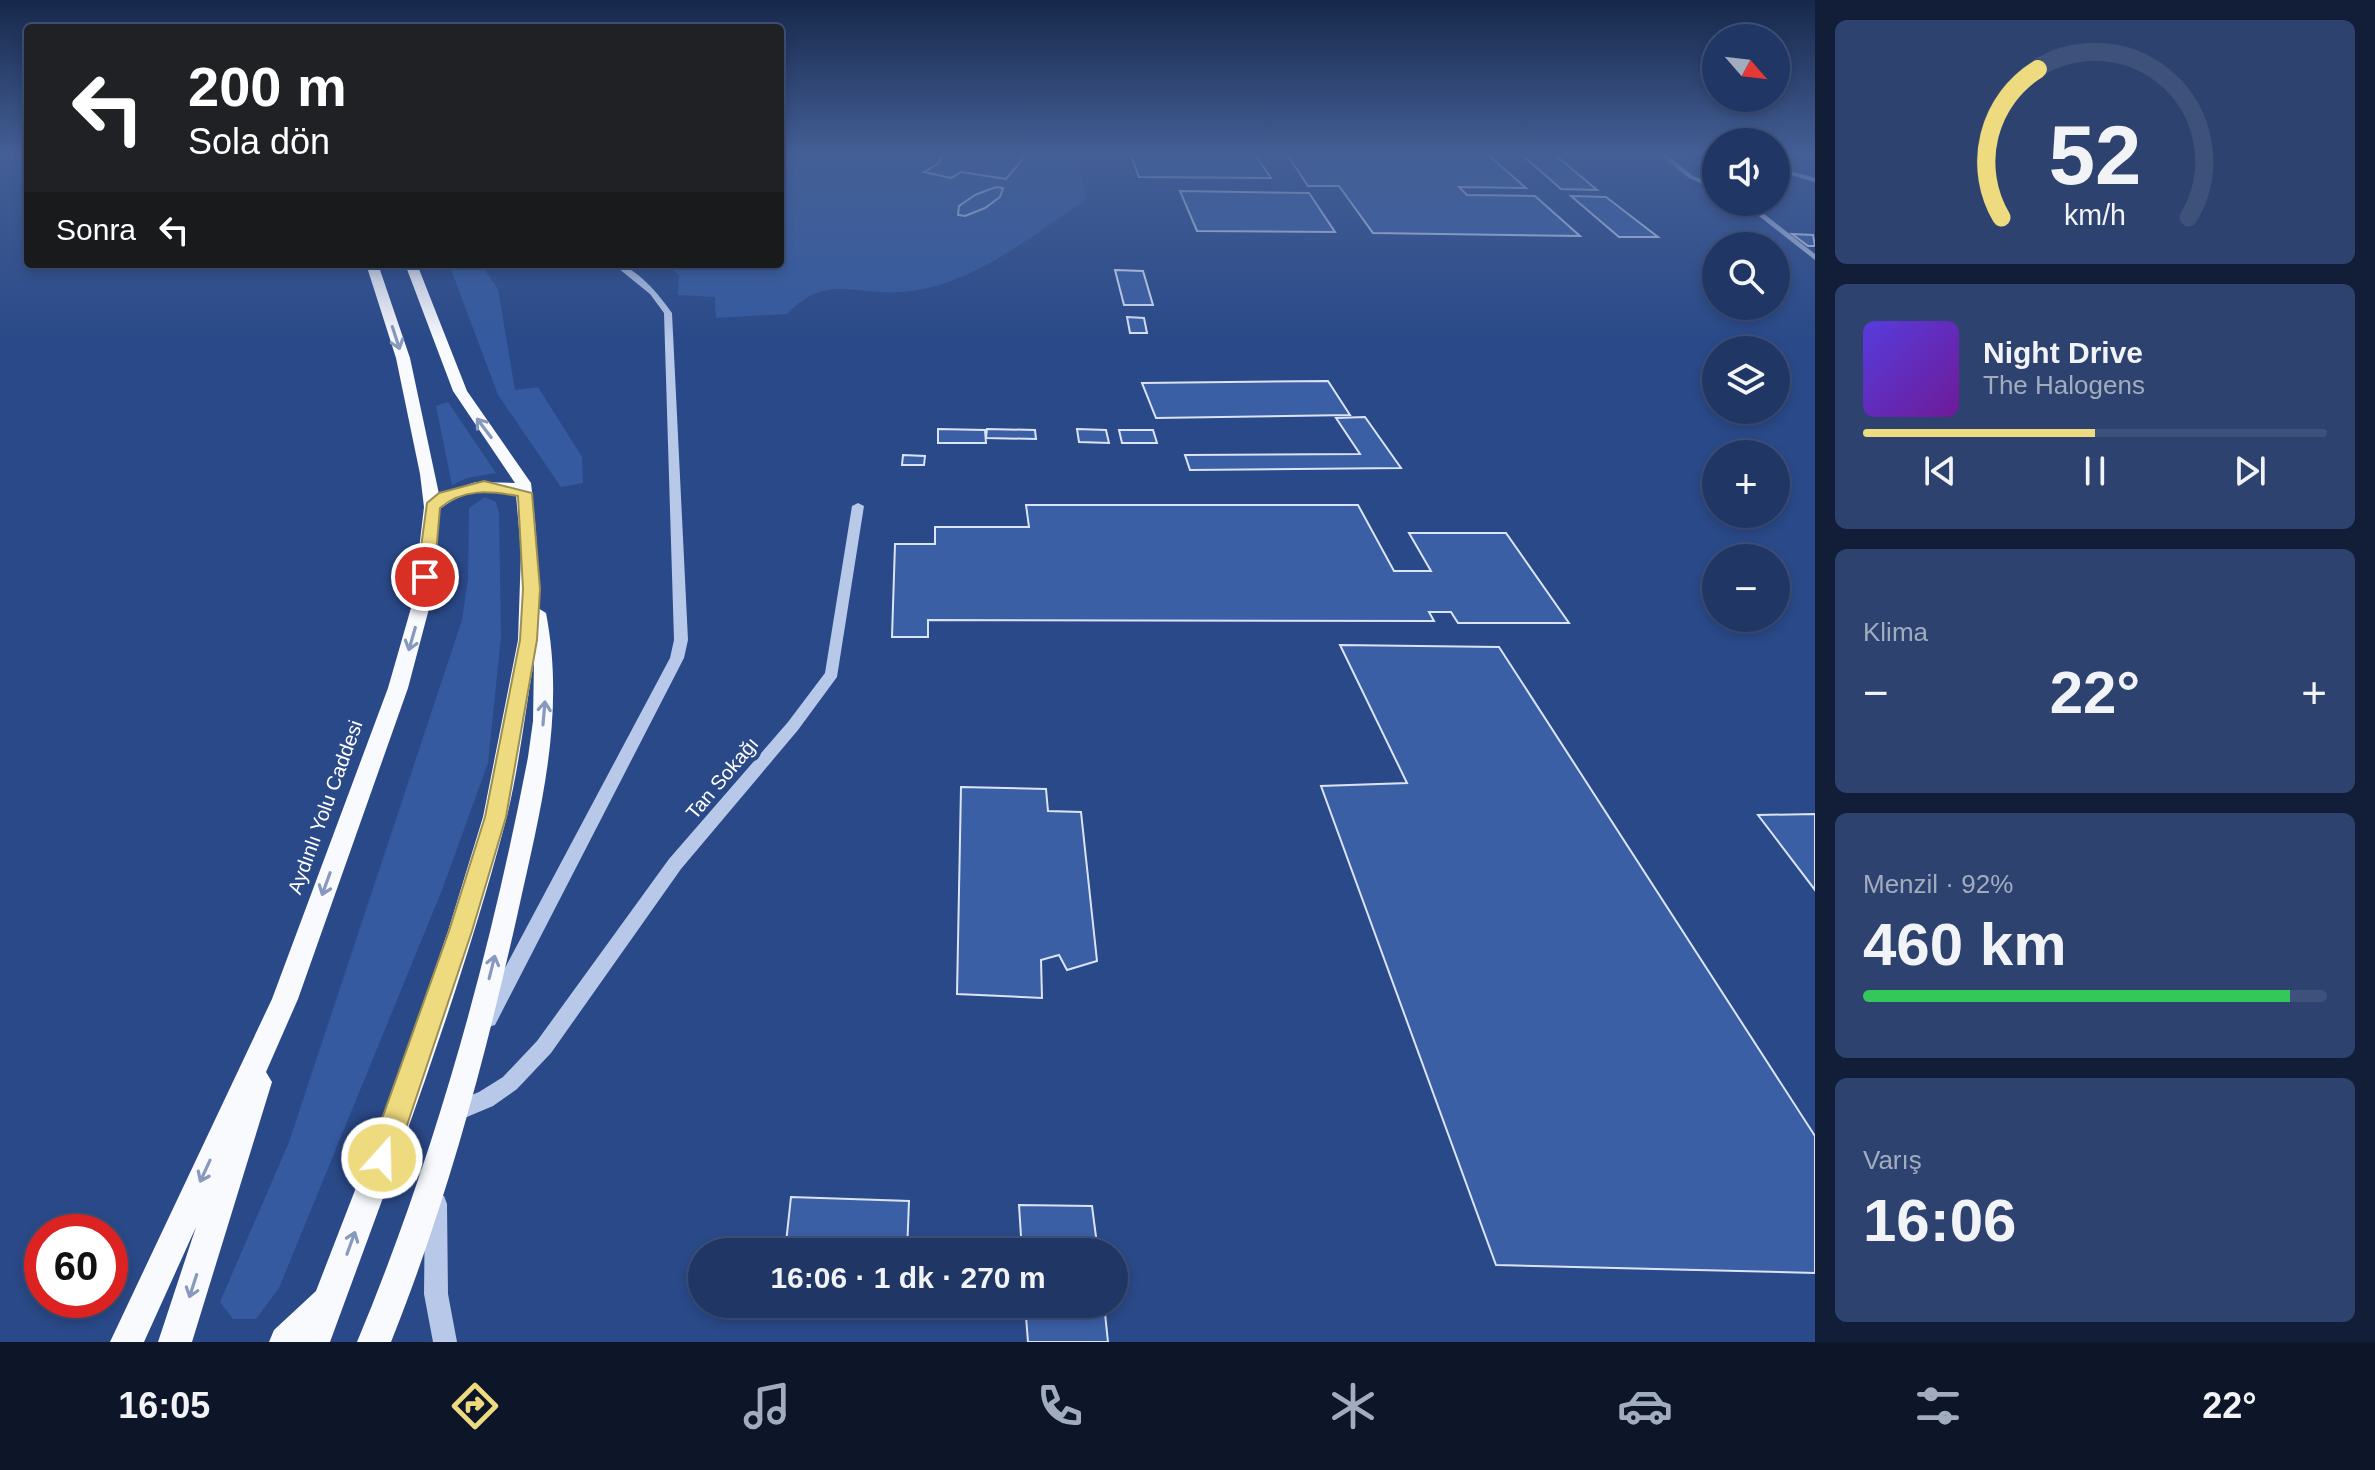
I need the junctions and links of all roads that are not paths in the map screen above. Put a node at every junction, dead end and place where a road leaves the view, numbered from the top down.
1 (1762, 216) edge
2 (1815, 258) edge
3 (373, 268) edge
4 (414, 268) edge
5 (622, 268) edge
6 (525, 493) junction
7 (858, 506) dead end
8 (432, 507) junction
9 (531, 589) junction
10 (285, 999) junction
11 (474, 1043) junction
12 (455, 1112) junction
13 (439, 1162) junction
14 (333, 1290) junction
15 (127, 1342) edge
16 (175, 1342) edge
17 (286, 1342) edge
18 (313, 1342) edge
19 (374, 1342) edge
20 (445, 1342) edge

1 - 2 street
3 -> 8 main road, Aydınlı Yolu Caddesi
6 -> 4 main road
5 - 11 street
6 - 8 main road
6 - 9 main road
7 - 12 street, Tan Sokağı
8 -> 10 main road, Aydınlı Yolu Caddesi
11 -> 9 main road
14 -> 9 main road
10 -> 15 main road, Aydınlı Yolu Caddesi
10 -> 16 main road
11 - 12 main road
12 - 13 main road
13 - 19 main road
13 - 20 street
14 - 17 main road
14 - 18 main road

